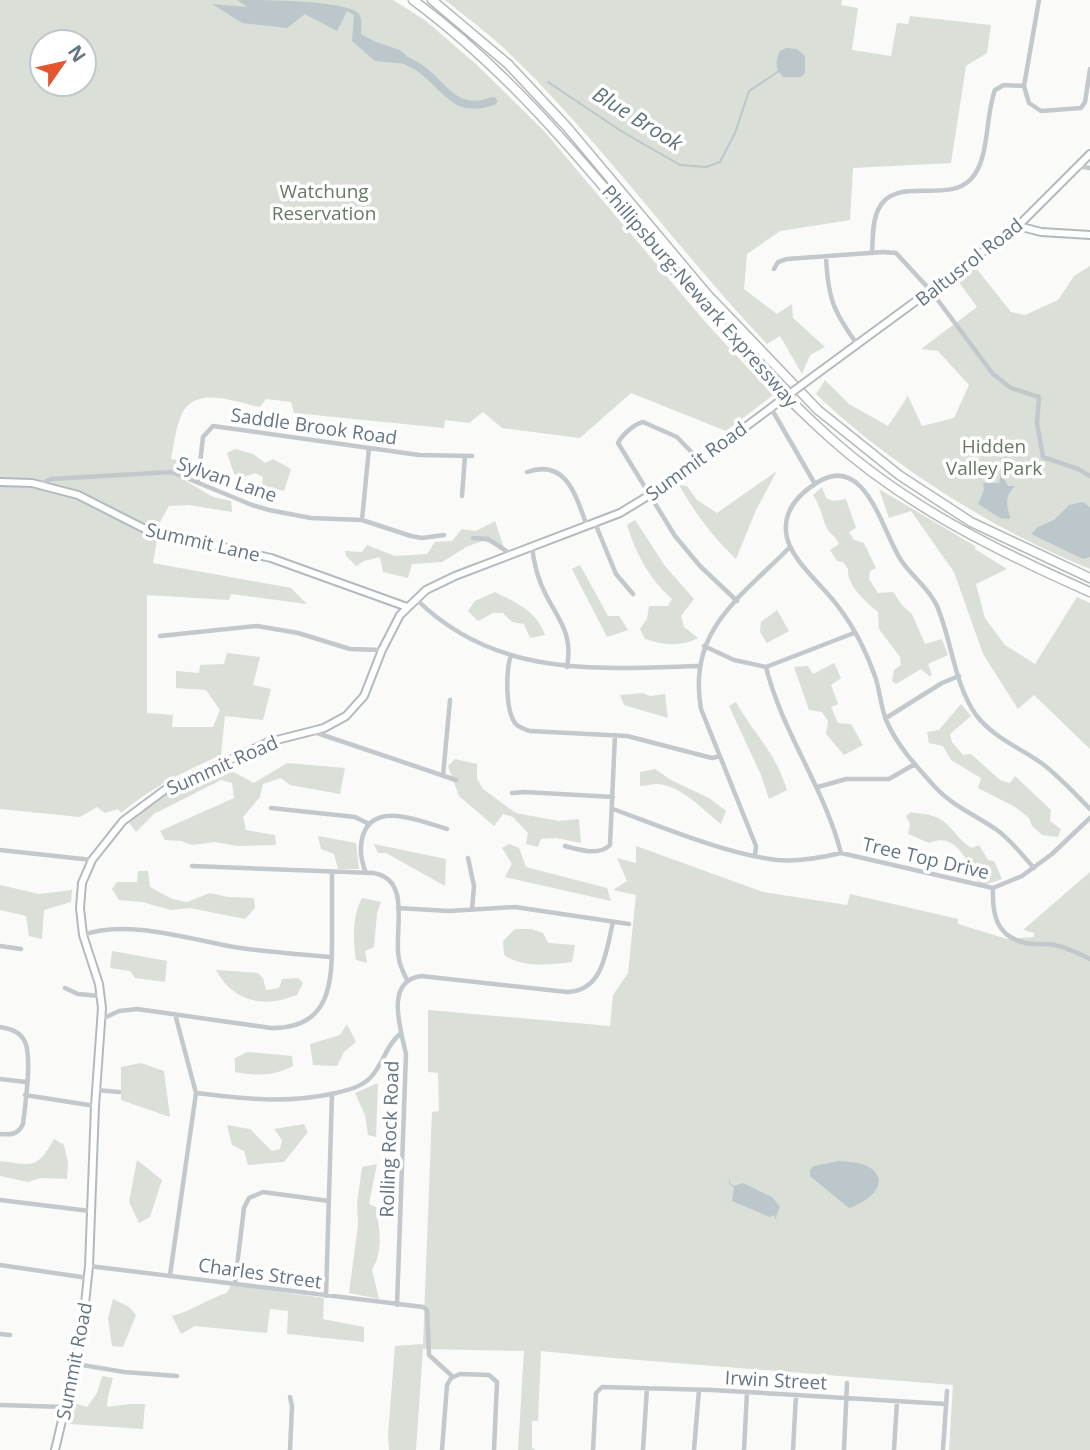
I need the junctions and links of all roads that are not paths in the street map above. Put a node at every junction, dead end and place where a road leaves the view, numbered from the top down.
1 (413, 0) edge
2 (432, 0) edge
3 (1039, 0) edge
4 (1090, 69) edge
5 (1024, 86) junction
6 (1090, 154) edge
7 (1077, 166) junction
8 (1090, 168) edge
9 (1018, 226) junction
10 (1090, 235) edge
11 (872, 253) junction
12 (826, 257) junction
13 (774, 269) dead end
14 (931, 291) junction
15 (857, 345) junction
16 (838, 358) joint
17 (774, 406) junction
18 (369, 447) junction
19 (464, 456) junction
20 (472, 456) dead end
21 (700, 461) junction
22 (527, 472) dead end
23 (1090, 476) edge
24 (198, 481) junction
25 (0, 482) edge
26 (41, 484) junction
27 (815, 484) junction
28 (652, 494) junction
29 (462, 496) dead end
30 (362, 520) junction
31 (595, 523) junction
32 (587, 526) junction
33 (444, 535) dead end
34 (473, 538) dead end
35 (532, 547) junction
36 (790, 547) junction
37 (512, 555) junction
38 (1090, 578) edge
39 (1090, 592) edge
40 (633, 594) dead end
41 (416, 598) junction
42 (737, 601) junction
43 (407, 607) junction
44 (854, 633) junction
45 (160, 636) dead end
46 (704, 646) junction
47 (382, 650) junction
48 (511, 655) junction
49 (698, 666) junction
50 (567, 667) junction
51 (766, 667) junction
52 (959, 676) junction
53 (450, 701) dead end
54 (886, 718) junction
55 (314, 731) junction
56 (615, 735) junction
57 (720, 756) junction
58 (915, 764) junction
59 (443, 776) junction
60 (456, 780) dead end
61 (818, 787) junction
62 (512, 793) dead end
63 (613, 797) junction
64 (271, 808) dead end
65 (613, 809) junction
66 (1090, 809) edge
67 (1090, 818) edge
68 (369, 824) junction
69 (447, 828) dead end
70 (565, 846) dead end
71 (0, 850) edge
72 (841, 853) junction
73 (755, 855) junction
74 (468, 858) dead end
75 (92, 860) junction
76 (192, 866) dead end
77 (1034, 868) junction
78 (332, 873) junction
79 (366, 873) junction
80 (993, 888) junction
81 (398, 908) junction
82 (472, 910) junction
83 (613, 922) junction
84 (629, 924) dead end
85 (83, 935) junction
86 (0, 946) edge
87 (21, 949) dead end
88 (332, 957) junction
89 (1090, 959) edge
90 (407, 980) junction
91 (65, 988) dead end
92 (101, 996) junction
93 (175, 1014) junction
94 (102, 1019) junction
95 (0, 1027) edge
96 (400, 1034) junction
97 (0, 1079) edge
98 (26, 1082) junction
99 (96, 1090) junction
100 (119, 1092) dead end
101 (196, 1093) junction
102 (332, 1094) junction
103 (25, 1095) junction
104 (95, 1106) junction
105 (0, 1134) edge
106 (0, 1200) edge
107 (329, 1201) junction
108 (90, 1211) junction
109 (0, 1265) edge
110 (89, 1266) junction
111 (170, 1275) junction
112 (88, 1278) junction
113 (235, 1283) junction
114 (326, 1296) junction
115 (397, 1305) junction
116 (0, 1334) edge
117 (10, 1335) dead end
118 (76, 1364) junction
119 (177, 1376) dead end
120 (452, 1376) junction
121 (847, 1383) dead end
122 (647, 1388) junction
123 (699, 1390) junction
124 (947, 1391) dead end
125 (747, 1392) junction
126 (796, 1395) junction
127 (290, 1396) dead end
128 (847, 1398) junction
129 (897, 1401) junction
130 (946, 1404) junction
131 (0, 1405) edge
132 (65, 1407) junction
133 (55, 1450) edge
134 (290, 1450) edge
135 (442, 1450) edge
136 (494, 1450) edge
137 (593, 1450) edge
138 (643, 1450) edge
139 (694, 1450) edge
140 (744, 1450) edge
141 (793, 1450) edge
142 (844, 1450) edge
143 (894, 1450) edge
144 (943, 1450) edge

1 - 39 highway, Phillipsburg-Newark Expressway
2 - 38 highway, Phillipsburg-Newark Expressway
3 - 5 street
4 - 5 street
5 - 11 street
6 - 7 main road, Baltusrol Road
7 - 8 street
7 - 9 main road, Baltusrol Road
9 - 10 main road
9 - 14 main road, Baltusrol Road
11 - 12 street
11 - 14 street
12 - 13 street
12 - 15 street
14 - 15 main road, Baltusrol Road
14 - 23 street
15 - 16 main road, Baltusrol Road
16 - 17 main road, Summit Road, bridge
17 - 21 main road, Summit Road
17 - 27 street
18 - 19 street, Saddle Brook Road
18 - 24 street, Saddle Brook Road
18 - 30 street
19 - 20 street, Saddle Brook Road
19 - 29 street
21 - 28 main road, Summit Road
21 - 28 street
22 - 32 street
24 - 26 street, Sylvan Lane
24 - 30 street, Sylvan Lane
25 - 26 main road, Summit Lane
26 - 43 main road, Summit Lane
27 - 36 street
27 - 52 street
28 - 31 main road, Summit Road
28 - 42 street
30 - 33 street, Sylvan Lane
31 - 32 main road, Summit Road
31 - 40 street
32 - 35 main road, Summit Road
34 - 37 street
35 - 37 main road, Summit Road
35 - 50 street
36 - 42 street
36 - 44 street
37 - 41 main road, Summit Road
41 - 43 main road, Summit Road
41 - 48 street
42 - 46 street
43 - 47 main road, Summit Road
44 - 51 street
44 - 54 street
45 - 47 street
46 - 49 street
46 - 51 street
47 - 55 main road, Summit Road
48 - 50 street
48 - 56 street
49 - 50 street
49 - 57 street
51 - 61 street
52 - 54 street
52 - 66 street
53 - 59 street
54 - 58 street
55 - 59 street
55 - 75 main road, Summit Road
56 - 57 street
56 - 63 street
57 - 73 street
58 - 61 street
58 - 77 street
59 - 60 street
61 - 72 street
62 - 63 street
63 - 65 street
64 - 68 street
65 - 70 street
65 - 73 street, Tree Top Drive
67 - 77 street, Tree Top Drive
68 - 69 street
68 - 79 street
71 - 75 street
72 - 73 street, Tree Top Drive
72 - 80 street, Tree Top Drive
74 - 82 street
75 - 85 main road, Summit Road
76 - 78 street
77 - 80 street, Tree Top Drive
78 - 79 street
78 - 88 street
79 - 81 street
80 - 89 street
81 - 82 street
81 - 90 street
82 - 83 street
83 - 84 street
83 - 90 street
85 - 88 street
85 - 92 main road, Summit Road
86 - 87 street
88 - 93 street
90 - 96 street, Rolling Rock Road
91 - 92 street
92 - 94 main road, Summit Road
93 - 94 street
93 - 101 street
94 - 99 main road, Summit Road
95 - 98 street
96 - 102 street
96 - 115 street, Rolling Rock Road
97 - 98 street
98 - 103 street
99 - 100 street
99 - 104 main road, Summit Road
101 - 102 street
101 - 111 street
102 - 107 street
103 - 104 street
103 - 105 street
104 - 108 main road, Summit Road
106 - 108 street
107 - 113 street
107 - 114 street
108 - 110 main road, Summit Road
109 - 112 street
110 - 111 street, Charles Street
110 - 112 main road, Summit Road
111 - 113 street, Charles Street
112 - 118 main road, Summit Road
113 - 114 street, Charles Street
114 - 115 street, Charles Street
115 - 120 street, Charles Street
116 - 117 street
118 - 119 street
118 - 132 main road, Summit Road
120 - 135 street
120 - 136 street
121 - 128 street
122 - 123 street, Irwin Street
122 - 137 street, Irwin Street
122 - 138 street
123 - 125 street, Irwin Street
123 - 139 street
124 - 130 street
125 - 126 street, Irwin Street
125 - 140 street
126 - 128 street, Irwin Street
126 - 141 street
127 - 134 street
128 - 129 street, Irwin Street
128 - 142 street
129 - 130 street, Irwin Street
129 - 143 street
130 - 144 street
131 - 132 street
132 - 133 main road, Summit Road

